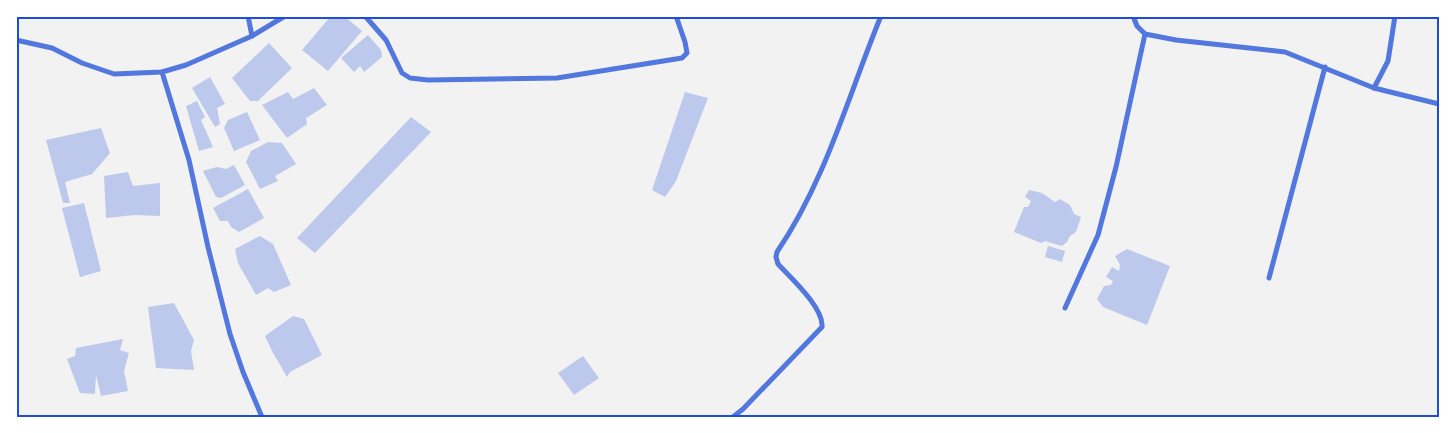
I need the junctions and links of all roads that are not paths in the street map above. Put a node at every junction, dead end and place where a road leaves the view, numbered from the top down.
1 (248, 16) edge
2 (285, 16) edge
3 (365, 16) edge
4 (676, 16) edge
5 (881, 16) edge
6 (1132, 16) edge
7 (1395, 16) edge
8 (1145, 34) junction
9 (252, 36) junction
10 (16, 40) edge
11 (1325, 67) junction
12 (162, 72) junction
13 (1374, 88) junction
14 (1439, 104) edge
15 (1269, 278) dead end
16 (1066, 308) dead end
17 (262, 417) edge
18 (733, 417) edge

1 - 9 street
2 - 9 street
3 - 4 street
5 - 18 street
6 - 8 street
7 - 13 street
8 - 11 street
8 - 16 street
9 - 12 street
10 - 12 street
11 - 13 street
11 - 15 street
12 - 17 street
13 - 14 street

